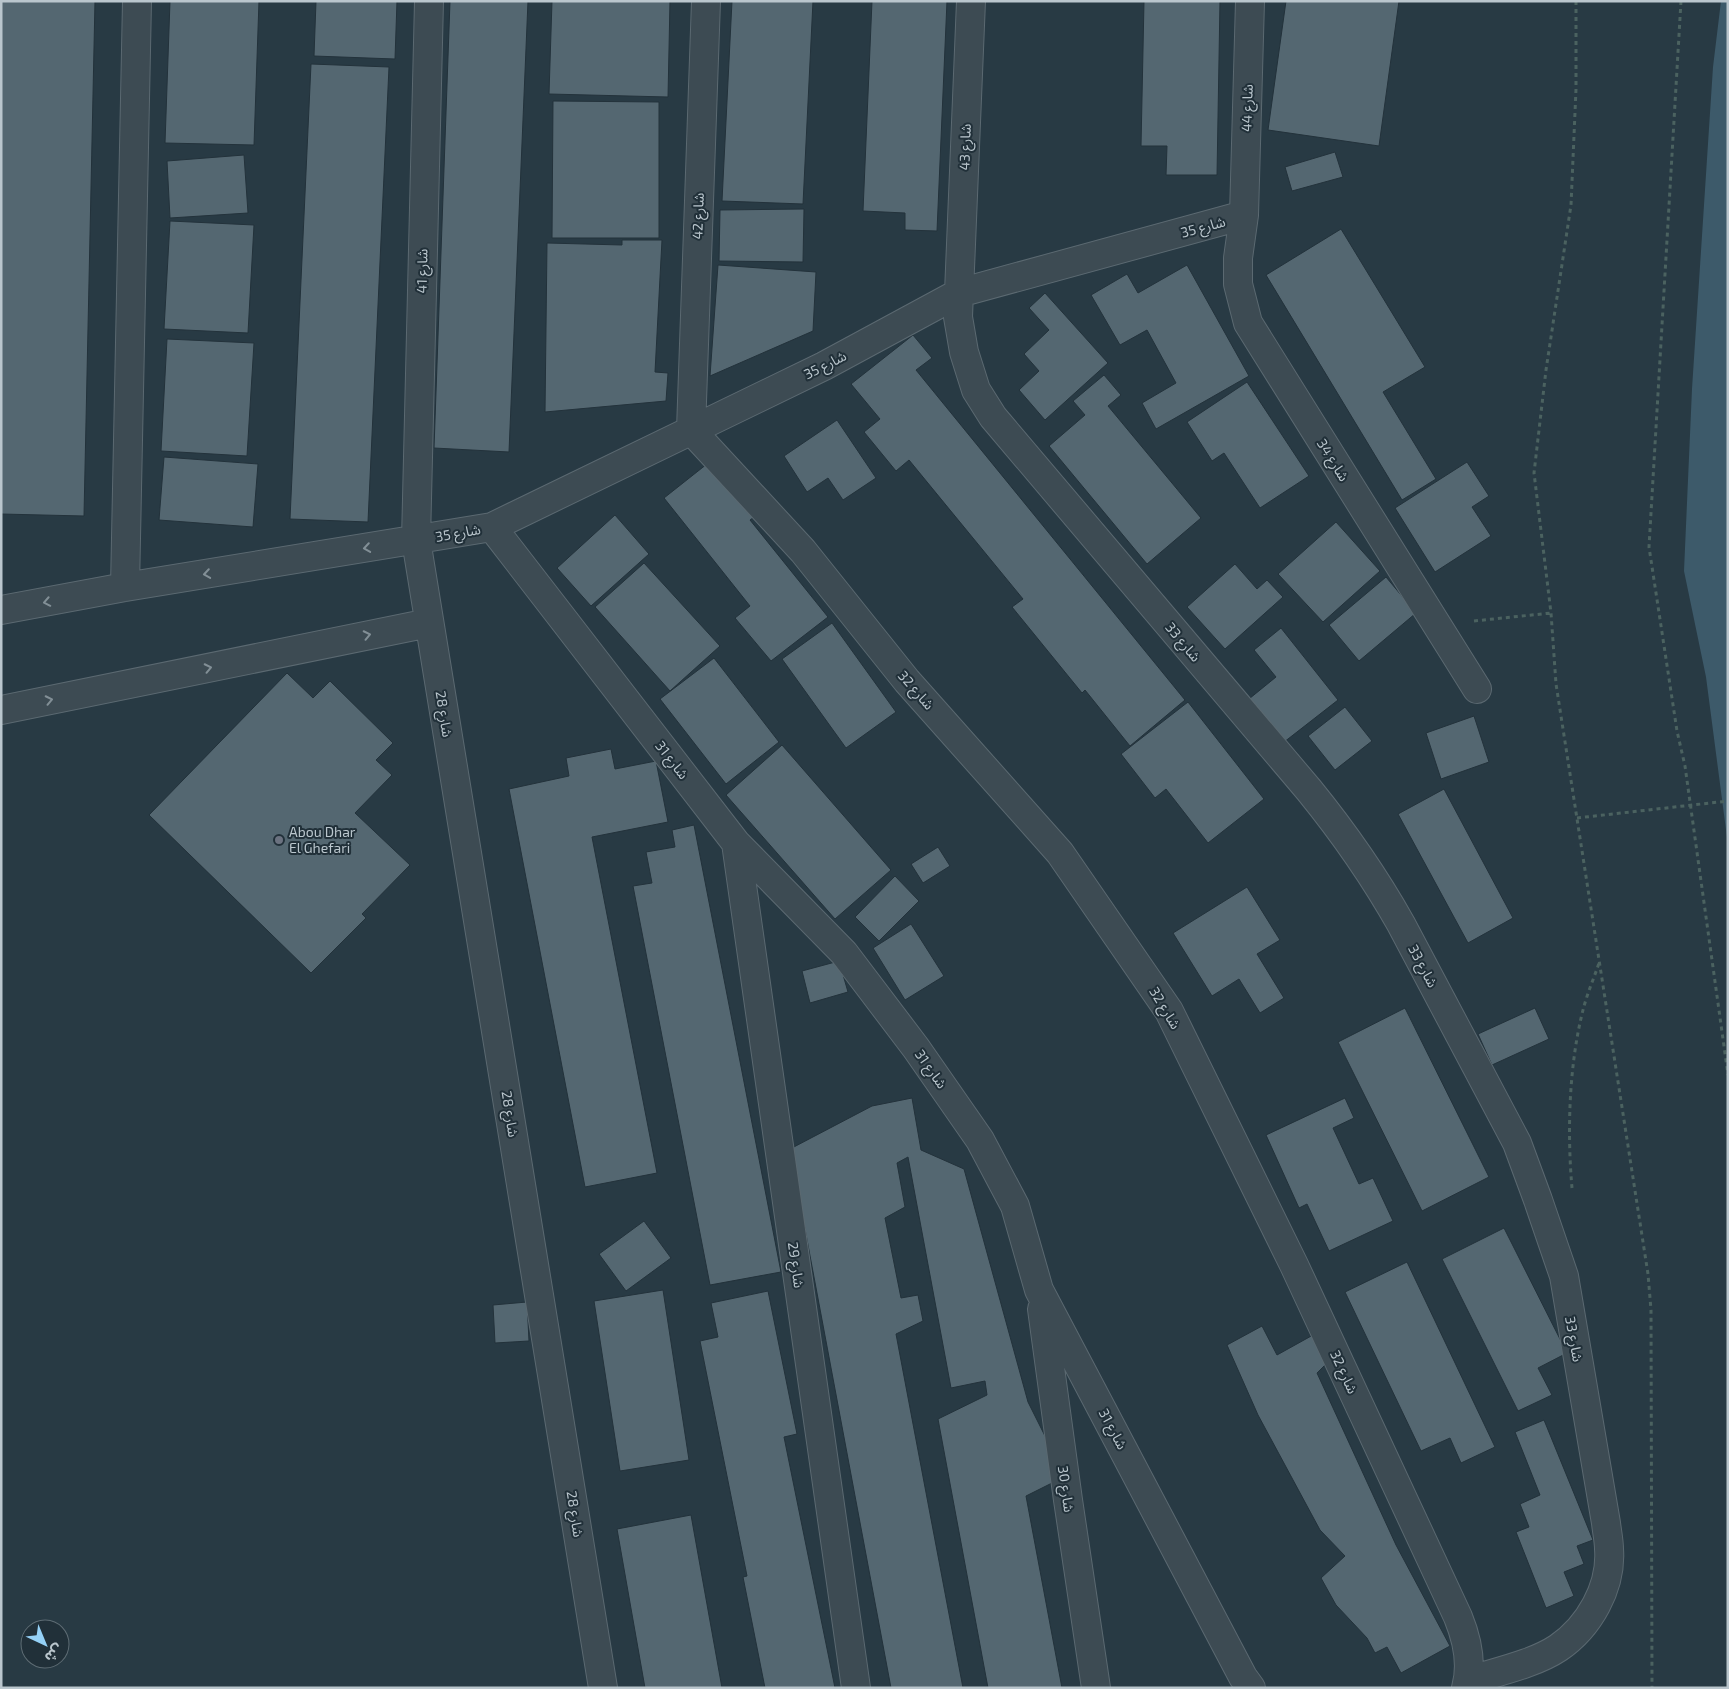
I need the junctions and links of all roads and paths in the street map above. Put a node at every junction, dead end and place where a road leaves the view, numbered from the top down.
1 (138, 1) edge
2 (429, 1) edge
3 (706, 1) edge
4 (971, 1) edge
5 (1250, 1) edge
6 (1576, 1) edge
7 (1681, 1) edge
8 (1244, 215) junction
9 (959, 293) junction
10 (691, 430) junction
11 (492, 527) junction
12 (416, 540) junction
13 (125, 587) junction
14 (1, 610) edge
15 (1551, 613) junction
16 (430, 623) junction
17 (1436, 625) junction
18 (1477, 689) dead end
19 (1, 710) edge
20 (1728, 801) edge
21 (1577, 818) junction
22 (736, 843) junction
23 (1599, 962) junction
24 (1728, 1075) edge
25 (1572, 1190) dead end
26 (1040, 1290) junction
27 (1467, 1685) edge
28 (603, 1688) edge
29 (856, 1688) edge
30 (1096, 1688) edge
31 (1252, 1688) edge
32 (1652, 1688) edge

1 - 13 street
2 - 12 street, شارع 41
3 - 10 street, شارع 42
4 - 9 street, شارع 43
5 - 8 street, شارع 44
6 - 15 path
7 - 24 path
8 - 9 street, شارع 35
8 - 17 street, شارع 34
9 - 10 street, شارع 35
9 - 27 street, شارع 33
10 - 11 street, شارع 35
10 - 27 street, شارع 32
11 - 12 street, شارع 35
11 - 22 street, شارع 31
12 -> 13 street, شارع 35
12 - 16 street, شارع 28
13 -> 14 street, شارع 35
15 - 17 path
15 - 21 path
19 -> 16 street
16 - 28 street, شارع 28
17 - 18 street, شارع 34
20 - 21 path, bridge
21 - 23 path
22 - 26 street, شارع 31
22 - 29 street, شارع 29
23 - 25 path
23 - 32 path
26 - 30 street, شارع 30
26 - 31 street, شارع 31

